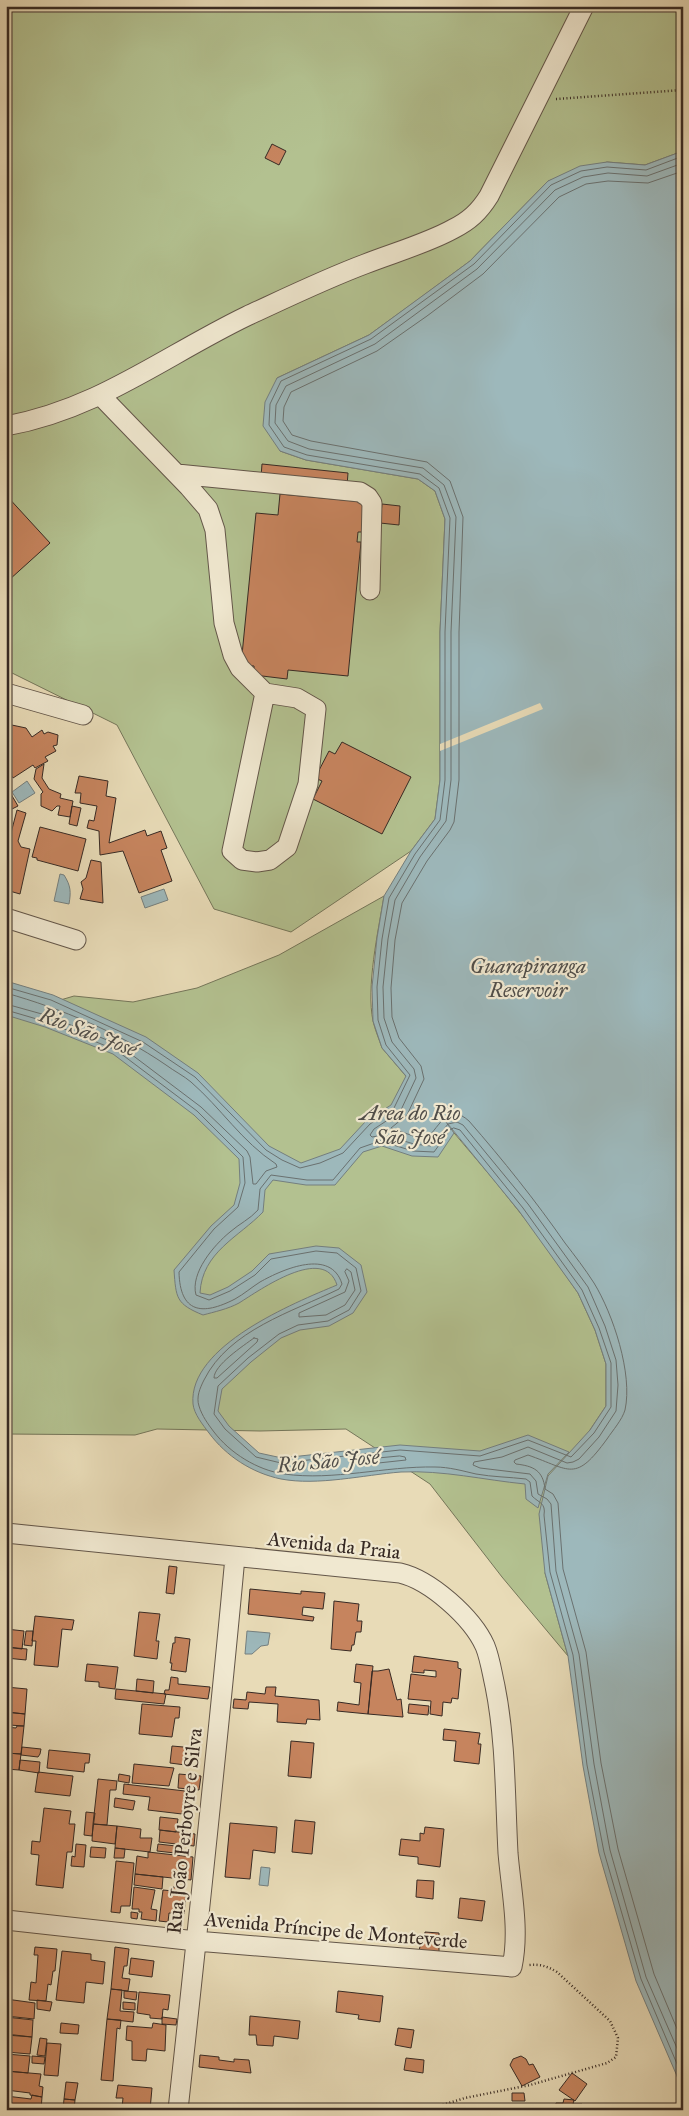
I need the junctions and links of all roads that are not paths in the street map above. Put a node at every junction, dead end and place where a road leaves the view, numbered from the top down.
1 (584, 6) edge
2 (101, 396) junction
3 (6, 426) edge
4 (176, 474) junction
5 (370, 590) dead end
6 (6, 693) edge
7 (265, 693) junction
8 (83, 715) dead end
9 (6, 918) edge
10 (76, 940) dead end
11 (6, 1533) edge
12 (235, 1558) junction
13 (6, 1920) edge
14 (196, 1941) junction
15 (512, 1967) joint
16 (178, 2110) edge

1 - 2 street
2 - 3 street
2 - 4 street
4 - 5 street
4 - 7 street
6 - 8 street
7 - 7 street
9 - 10 street
11 - 12 street, Avenida da Praia
12 - 14 street, Rua João Perboyre e Silva
12 - 15 street, Avenida da Praia
13 - 14 street, Avenida Príncipe de Monteverde
14 - 15 street, Avenida Príncipe de Monteverde
14 - 16 street, Rua João Perboyre e Silva

